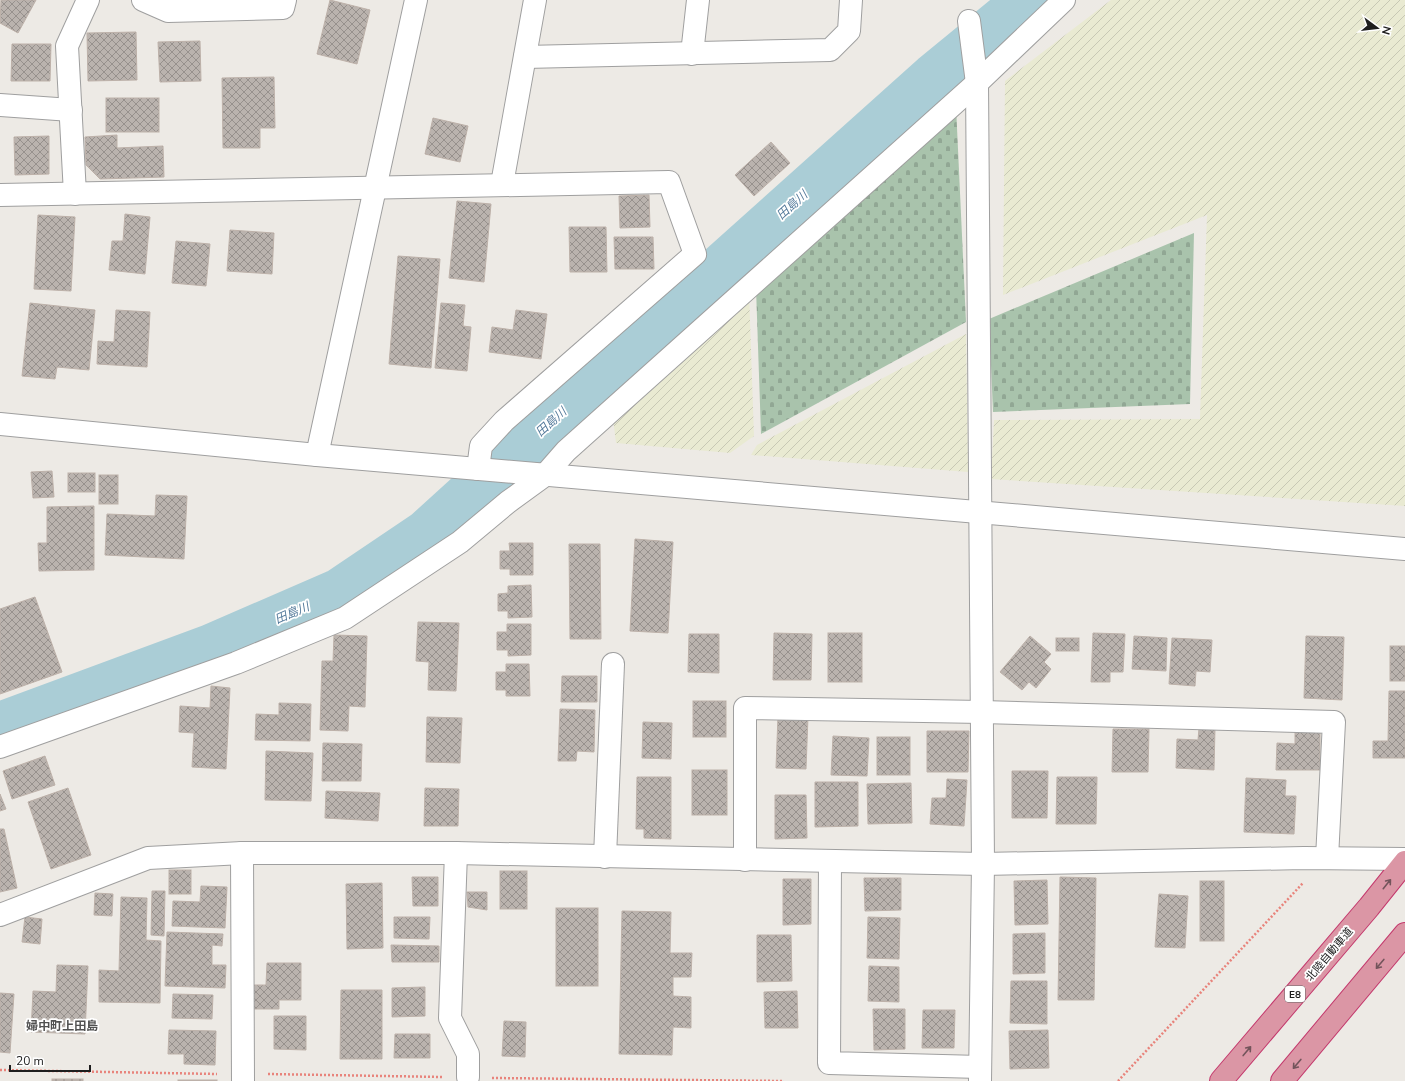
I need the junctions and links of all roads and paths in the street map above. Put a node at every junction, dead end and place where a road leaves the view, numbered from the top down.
1 (88, 0) edge
2 (143, 0) edge
3 (285, 0) edge
4 (416, 0) edge
5 (535, 0) edge
6 (698, 0) edge
7 (851, 0) edge
8 (1064, 0) edge
9 (969, 21) dead end
10 (692, 54) junction
11 (525, 57) junction
12 (977, 83) junction
13 (0, 105) edge
14 (71, 110) junction
15 (502, 184) junction
16 (375, 187) junction
17 (75, 194) junction
18 (0, 202) edge
19 (0, 424) edge
20 (317, 455) junction
21 (478, 469) junction
22 (545, 475) junction
23 (980, 512) junction
24 (1405, 549) edge
25 (613, 664) dead end
26 (982, 712) junction
27 (0, 747) edge
28 (242, 853) junction
29 (456, 853) junction
30 (606, 857) junction
31 (1327, 858) junction
32 (745, 860) junction
33 (1405, 860) edge
34 (830, 861) junction
35 (983, 864) junction
36 (0, 915) edge
37 (1405, 934) edge
38 (0, 1070) edge
39 (980, 1074) edge
40 (468, 1077) junction
41 (243, 1078) edge
42 (784, 1081) edge
43 (1118, 1081) edge
44 (1222, 1081) edge
45 (1282, 1081) edge

1 - 14 street
2 - 3 street
4 - 16 street
5 - 11 street
6 - 10 street
7 - 10 street
8 - 12 street
9 - 12 street
10 - 11 street
11 - 15 street
12 - 22 street
12 - 23 street
13 - 14 street
14 - 17 street
15 - 16 street
15 - 21 street
16 - 17 street
16 - 20 street
17 - 18 street
19 - 20 street
20 - 21 street
21 - 22 street
22 - 23 street
22 - 27 street
23 - 24 street
23 - 26 street
25 - 30 street
26 - 31 street
26 - 32 street
26 - 35 street
28 - 29 street
28 - 36 street
28 - 41 street
29 - 30 street
29 - 40 street
30 - 32 street
31 - 33 street
31 - 35 street
31 - 43 path
32 - 34 street
44 -> 33 highway, 北陸自動車道 / E8
34 - 35 street
34 - 39 street
35 - 39 street
37 -> 45 highway
38 - 41 path
40 - 41 path
40 - 42 path

